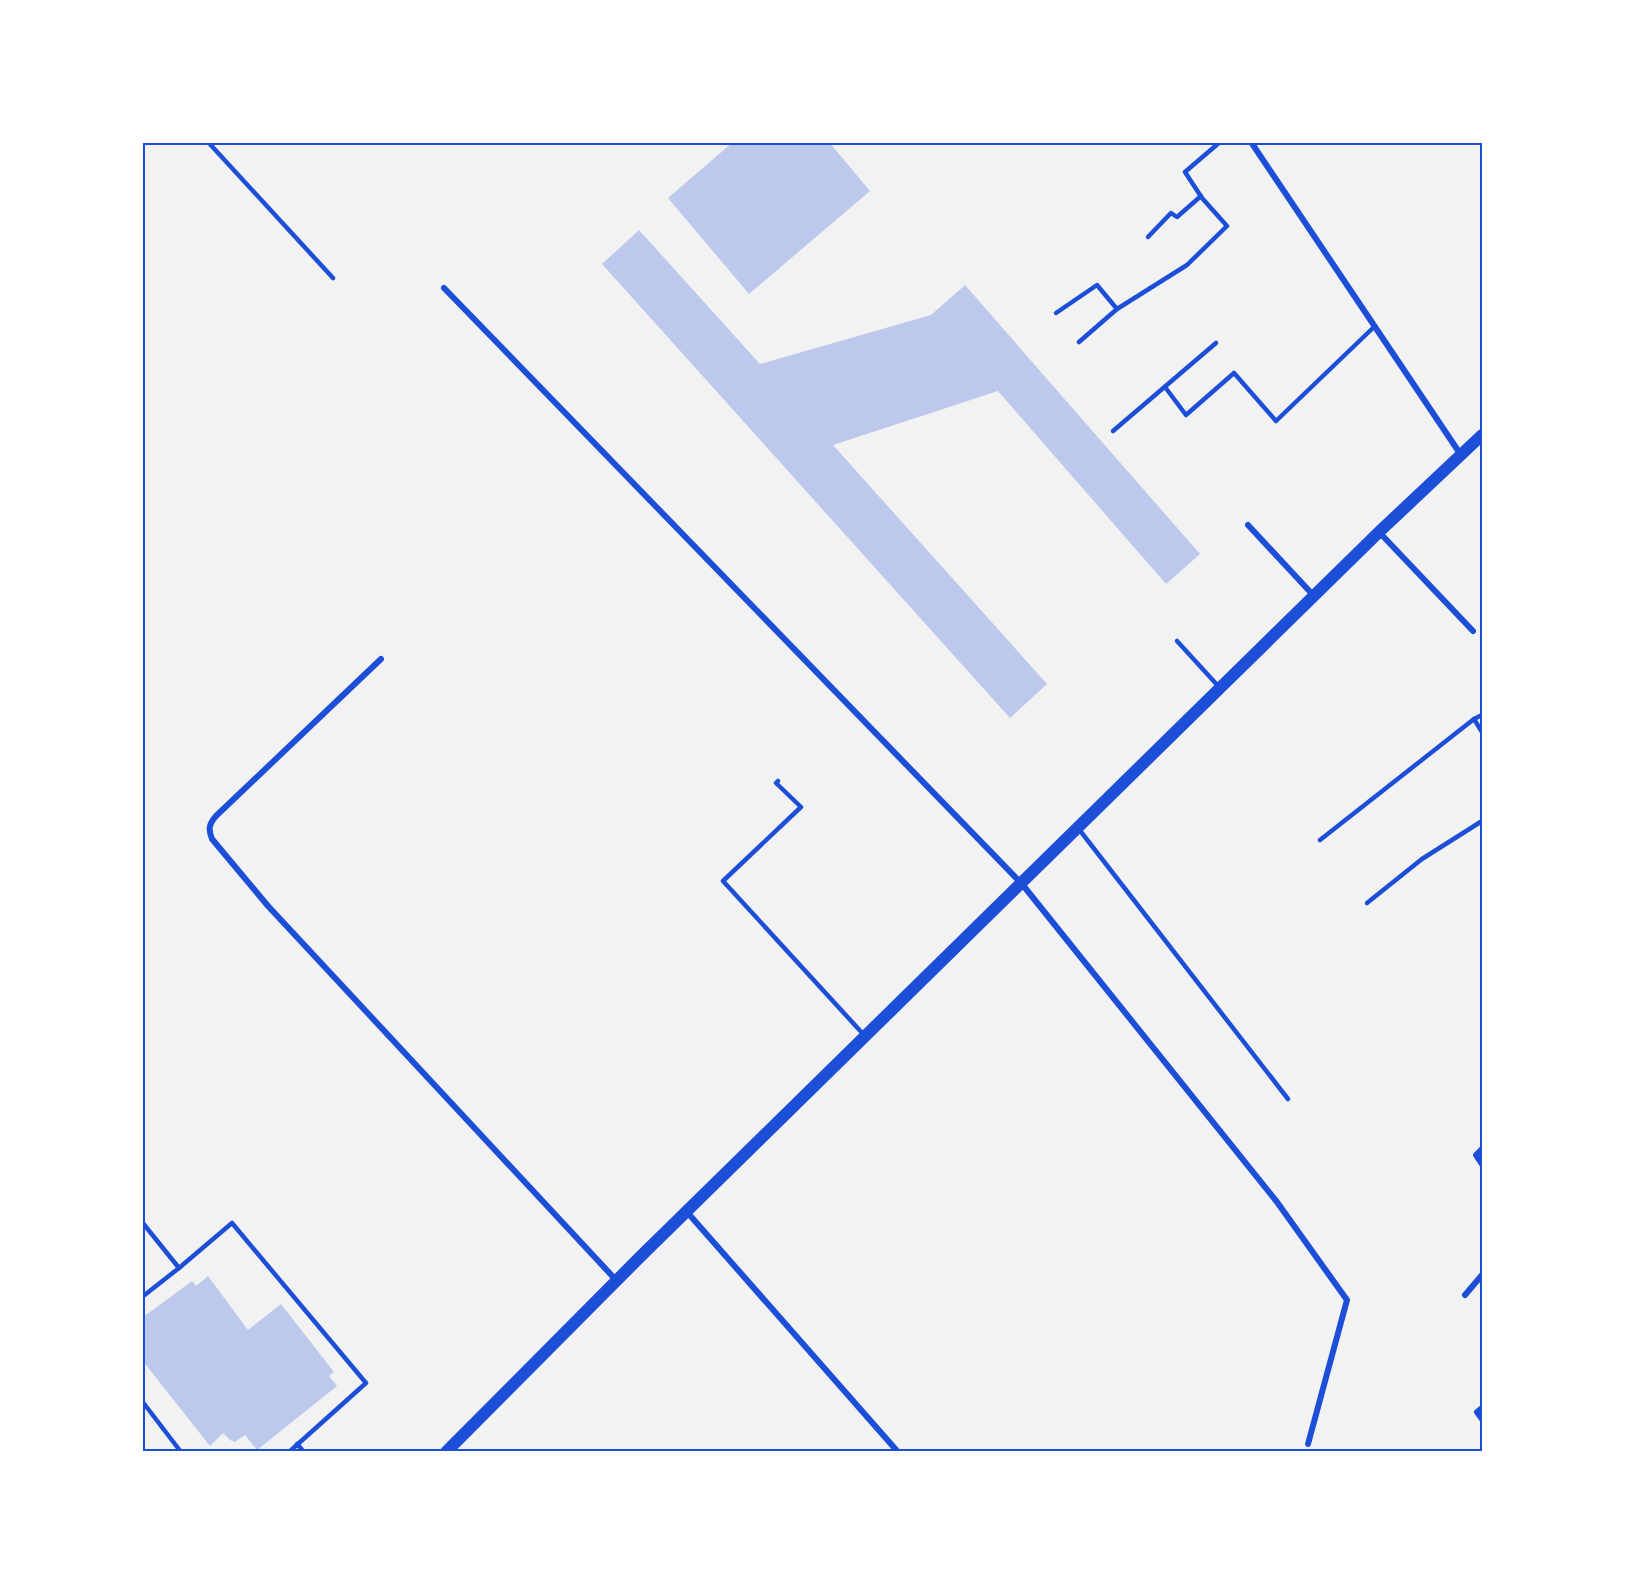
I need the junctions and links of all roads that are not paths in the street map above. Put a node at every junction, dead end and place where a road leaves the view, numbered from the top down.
1 (208, 142) edge
2 (1220, 142) edge
3 (1251, 142) edge
4 (1202, 196) junction
5 (1148, 237) dead end
6 (333, 278) dead end
7 (444, 288) dead end
8 (1117, 309) junction
9 (1056, 313) dead end
10 (1375, 326) junction
11 (1079, 342) dead end
12 (1216, 343) dead end
13 (1165, 387) junction
14 (1113, 431) dead end
15 (1482, 435) edge
16 (1461, 455) junction
17 (1248, 525) dead end
18 (1378, 532) junction
19 (1314, 596) junction
20 (1473, 631) dead end
21 (1177, 641) dead end
22 (381, 658) dead end
23 (1220, 688) junction
24 (1482, 715) edge
25 (1474, 719) junction
26 (1482, 732) edge
27 (778, 781) dead end
28 (1482, 821) edge
29 (1078, 828) junction
30 (1320, 840) dead end
31 (1022, 884) junction
32 (1367, 903) dead end
33 (866, 1037) junction
34 (1288, 1099) dead end
35 (1482, 1149) edge
36 (1482, 1164) edge
37 (687, 1212) junction
38 (142, 1222) edge
39 (179, 1268) junction
40 (1482, 1275) edge
41 (617, 1280) junction
42 (1465, 1295) dead end
43 (142, 1297) edge
44 (142, 1401) edge
45 (1482, 1408) edge
46 (1482, 1419) edge
47 (297, 1444) junction
48 (1308, 1444) dead end
49 (181, 1452) edge
50 (289, 1452) edge
51 (304, 1452) edge
52 (446, 1452) edge
53 (898, 1452) edge

1 - 6 lane
2 - 4 lane
3 - 10 street
4 - 5 lane
4 - 8 lane
7 - 31 street
8 - 9 lane
8 - 11 lane
10 - 13 lane
10 - 16 street
12 - 13 lane
13 - 14 lane
15 - 16 main road
16 - 18 main road
17 - 19 street
18 - 19 main road
18 - 20 street
19 - 23 main road
21 - 23 lane
22 - 41 street
23 - 29 main road
24 - 25 lane
25 - 26 lane
25 - 30 lane
27 - 33 lane
28 - 32 lane
29 - 31 main road
29 - 34 lane
31 - 33 main road
31 - 48 street
33 - 37 main road
35 - 36 street
37 - 41 main road
37 - 53 street
38 - 39 lane
39 - 43 lane
39 - 47 lane
40 - 42 street
41 - 52 main road
44 - 49 lane
45 - 46 street
47 - 50 lane
47 - 51 lane

